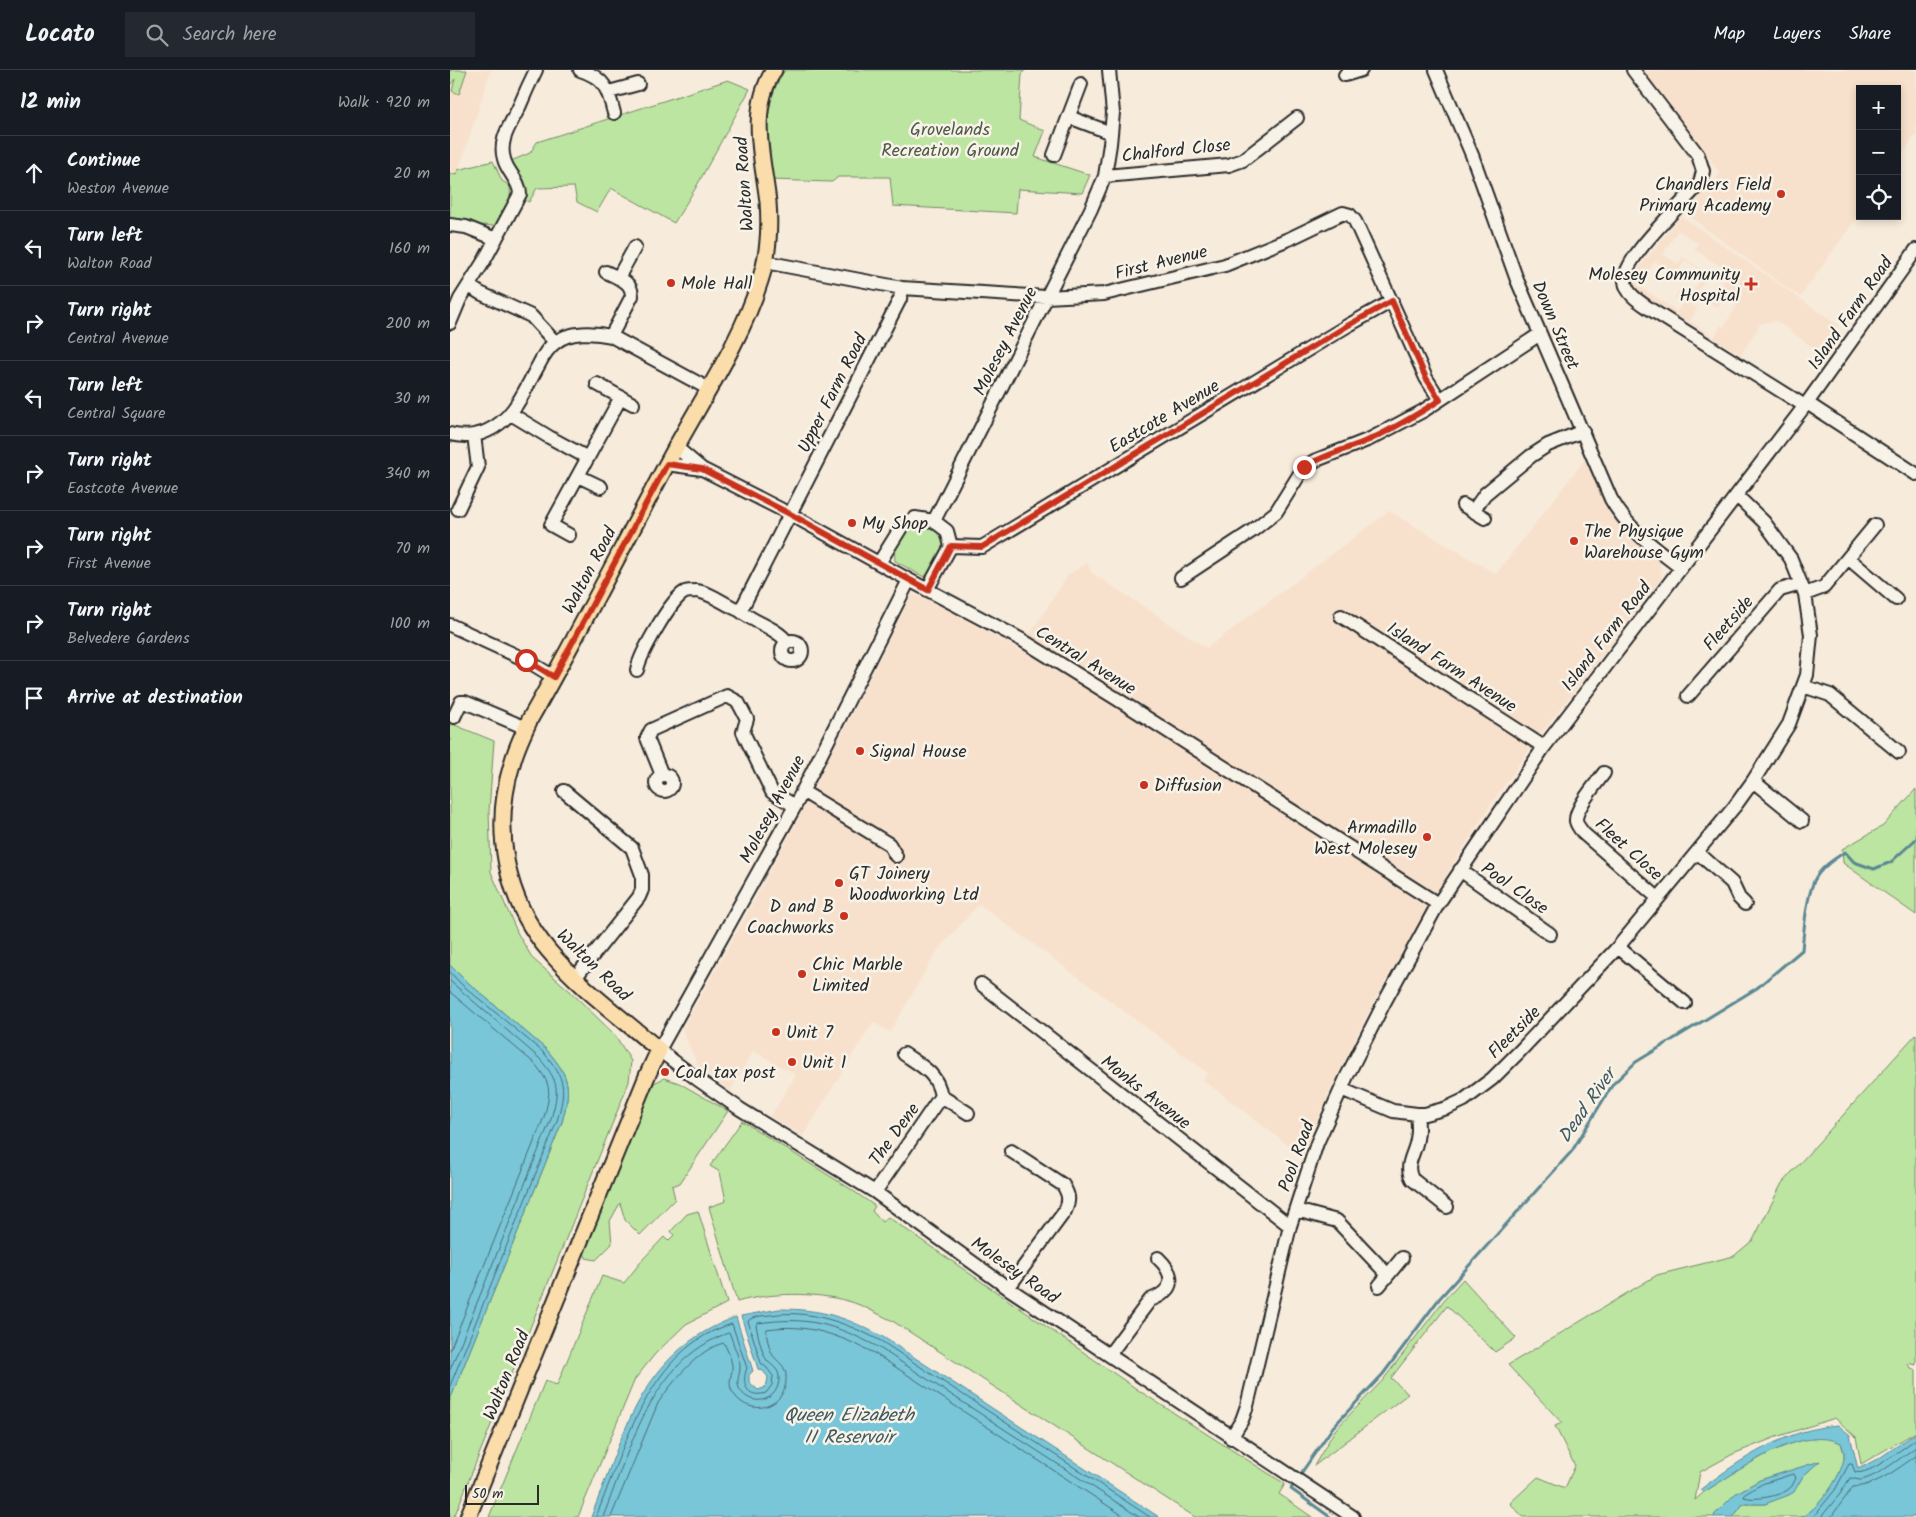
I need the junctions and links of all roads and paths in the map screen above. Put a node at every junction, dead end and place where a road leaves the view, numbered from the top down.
1 (536, 70) edge
2 (580, 70) edge
3 (774, 70) edge
4 (1109, 70) edge
5 (1361, 70) edge
6 (1436, 70) edge
7 (1633, 70) edge
8 (1345, 75) dead end
9 (638, 84) dead end
10 (1081, 84) dead end
11 (609, 92) junction
12 (614, 112) dead end
13 (1069, 117) junction
14 (1297, 118) dead end
15 (1111, 133) junction
16 (1054, 155) dead end
17 (1105, 176) junction
18 (450, 225) edge
19 (496, 239) junction
20 (635, 247) dead end
21 (1916, 250) edge
22 (764, 262) junction
23 (606, 272) dead end
24 (618, 278) junction
25 (469, 286) junction
26 (902, 288) junction
27 (1046, 297) junction
28 (1392, 301) junction
29 (450, 323) edge
30 (1540, 334) junction
31 (611, 336) junction
32 (555, 342) junction
33 (598, 384) dead end
34 (709, 388) junction
35 (621, 397) junction
36 (1440, 400) junction
37 (633, 404) dead end
38 (1806, 405) junction
39 (511, 414) junction
40 (1583, 431) junction
41 (450, 434) edge
42 (474, 435) junction
43 (676, 447) junction
44 (588, 458) junction
45 (667, 464) junction
46 (702, 469) junction
47 (1916, 474) edge
48 (578, 476) junction
49 (601, 487) dead end
50 (1737, 496) junction
51 (458, 509) dead end
52 (790, 514) junction
53 (1485, 518) dead end
54 (934, 521) junction
55 (1875, 525) dead end
56 (568, 535) dead end
57 (951, 546) junction
58 (1848, 558) junction
59 (879, 563) junction
60 (1681, 568) junction
61 (1181, 578) dead end
62 (909, 580) junction
63 (1803, 589) junction
64 (928, 590) junction
65 (1896, 600) dead end
66 (740, 610) junction
67 (1341, 616) dead end
68 (450, 625) edge
69 (786, 641) dead end
70 (637, 670) dead end
71 (554, 677) junction
72 (1803, 686) junction
73 (1688, 696) dead end
74 (454, 717) dead end
75 (526, 728) junction
76 (1544, 747) junction
77 (1899, 752) dead end
78 (1604, 773) dead end
79 (662, 775) dead end
80 (1753, 781) junction
81 (564, 791) dead end
82 (802, 791) junction
83 (795, 806) junction
84 (1802, 821) dead end
85 (1697, 852) junction
86 (896, 856) dead end
87 (1460, 870) junction
88 (1658, 898) junction
89 (1438, 904) junction
90 (1746, 904) dead end
91 (1550, 934) dead end
92 (1618, 947) junction
93 (575, 978) junction
94 (981, 984) dead end
95 (1685, 1003) dead end
96 (660, 1050) junction
97 (904, 1054) dead end
98 (1341, 1089) junction
99 (941, 1096) junction
100 (968, 1113) dead end
101 (1417, 1114) junction
102 (1011, 1151) dead end
103 (875, 1192) junction
104 (1447, 1207) dead end
105 (1296, 1210) junction
106 (1290, 1226) junction
107 (1158, 1258) dead end
108 (1402, 1258) dead end
109 (1388, 1275) junction
110 (1379, 1286) dead end
111 (1008, 1288) junction
112 (1110, 1356) junction
113 (1231, 1438) junction
114 (468, 1517) edge
115 (1353, 1517) edge

1 - 19 street
2 - 11 street
3 - 22 main road, Walton Road
4 - 15 street, Molesey Avenue
5 - 8 street
6 - 30 street, Down Street
7 - 38 street
9 - 11 street
10 - 13 street
11 - 12 street
13 - 15 street
13 - 16 street
14 - 17 street, Chalford Close
15 - 17 street, Molesey Avenue
17 - 27 street, Molesey Avenue
18 - 19 street
19 - 25 street
20 - 24 street
21 - 38 street, Island Farm Road
22 - 26 street, First Avenue
22 - 34 main road, Walton Road
23 - 24 street
24 - 31 street
25 - 29 street
25 - 32 street
26 - 27 street, First Avenue
26 - 52 street, Upper Farm Road
27 - 28 street, First Avenue
27 - 54 street, Molesey Avenue
28 - 36 street, First Avenue
28 - 57 street, Eastcote Avenue
30 - 36 street
30 - 40 street, Down Street
31 - 32 street
31 - 34 street
32 - 39 street
33 - 35 street
34 - 43 main road, Walton Road
35 - 37 street
35 - 44 street
36 - 61 street
38 - 47 street
38 - 50 street, Island Farm Road
39 - 42 street
39 - 44 street
40 - 53 street
40 - 60 street, Down Street
41 - 42 street
42 - 51 street
43 - 45 main road, Walton Road
43 - 46 street, Central Avenue
44 - 48 street
45 - 46 street, Central Avenue
45 - 71 main road, Walton Road
46 - 52 street, Central Avenue
48 - 49 street
48 - 56 street
50 - 60 street, Island Farm Road
50 - 63 street, Fleetside
52 - 59 street, Central Avenue
52 - 66 street, Upper Farm Road
54 - 57 street
54 - 59 street
55 - 58 street, Fleetside
57 - 64 street
58 - 63 street, Fleetside
58 - 65 street
59 - 62 street, Central Avenue
60 - 76 street, Island Farm Road
62 - 64 street, Central Avenue
62 - 82 street, Molesey Avenue
63 - 72 street, Fleetside
63 - 73 street, Fleetside
64 - 89 street, Central Avenue
66 - 69 street
66 - 70 street
67 - 76 street, Island Farm Avenue
68 - 71 street
71 - 75 main road, Walton Road
72 - 77 street
72 - 80 street, Fleetside
74 - 75 street
75 - 93 main road, Walton Road
76 - 87 street, Island Farm Road
78 - 88 street, Fleet Close
79 - 83 street
80 - 84 street
80 - 85 street, Fleetside
81 - 93 street
82 - 83 street, Molesey Avenue
82 - 86 street
83 - 96 street, Molesey Avenue
85 - 88 street, Fleetside
85 - 90 street
87 - 89 street, Island Farm Road
87 - 91 street, Pool Close
88 - 92 street, Fleetside
89 - 98 street, Pool Road
92 - 95 street
92 - 101 street, Fleetside
93 - 96 main road, Walton Road
94 - 106 street, Monks Avenue
96 - 103 street, Molesey Road
96 - 114 main road, Walton Road
97 - 99 street, The Dene
98 - 101 street, Fleetside
98 - 105 street, Pool Road
99 - 100 street, The Dene
99 - 103 street, The Dene
101 - 104 street
102 - 111 street
103 - 111 street, Molesey Road
105 - 106 street, Pool Road
105 - 109 street
106 - 113 street, Pool Road
107 - 112 street
108 - 109 street
109 - 110 street
111 - 112 street, Molesey Road
112 - 113 street, Molesey Road
113 - 115 street, Molesey Road

